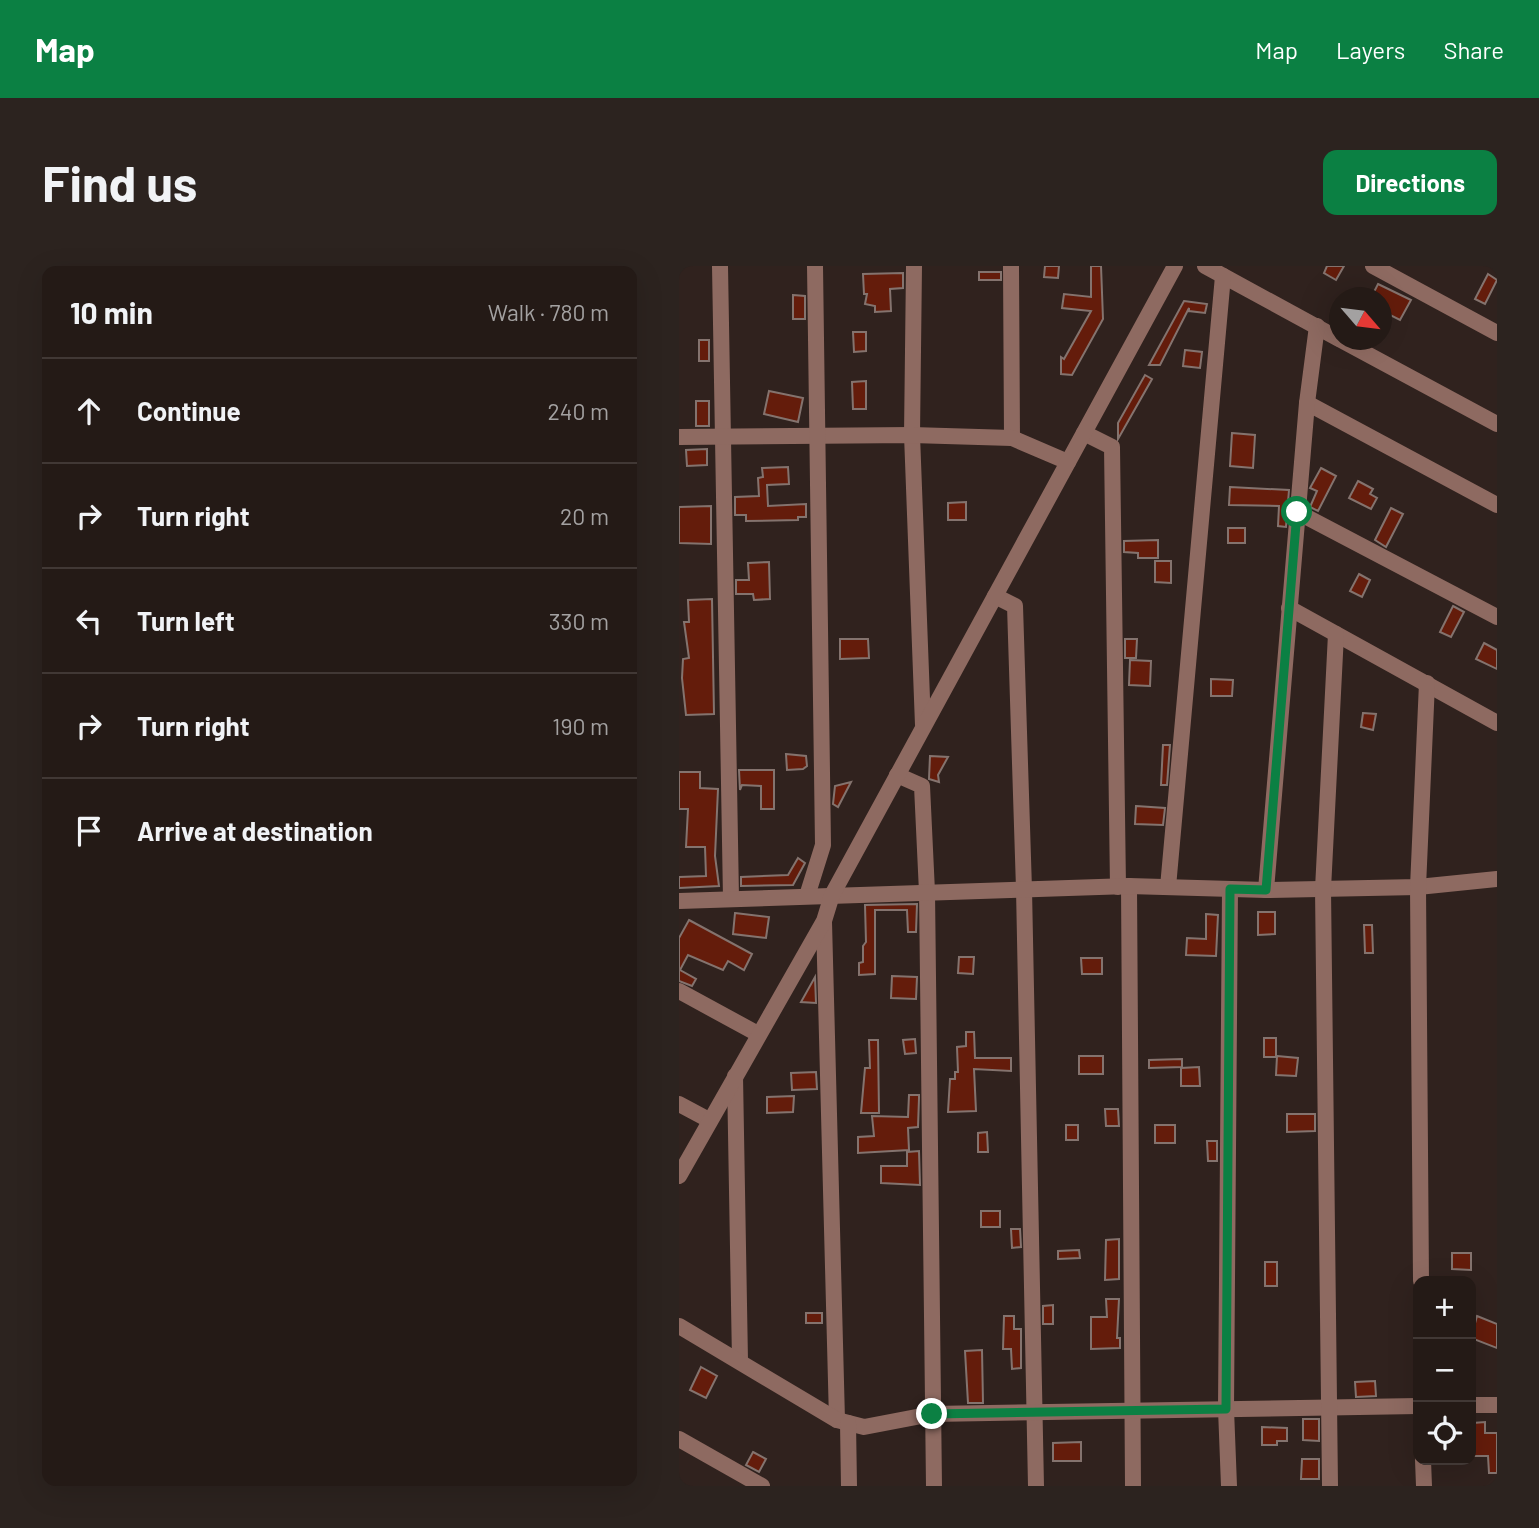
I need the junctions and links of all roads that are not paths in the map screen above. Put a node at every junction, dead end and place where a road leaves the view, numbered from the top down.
1 (720, 266) edge
2 (815, 266) edge
3 (914, 266) edge
4 (1011, 266) edge
5 (1174, 266) edge
6 (1205, 266) edge
7 (1373, 266) edge
8 (1223, 276) junction
9 (1317, 326) junction
10 (1329, 333) edge
11 (1497, 333) edge
12 (1360, 350) edge
13 (1307, 403) junction
14 (1497, 424) edge
15 (1084, 433) junction
16 (912, 435) junction
17 (816, 436) junction
18 (679, 437) edge
19 (723, 437) junction
20 (1012, 438) junction
21 (1067, 462) junction
22 (1497, 505) edge
23 (1297, 512) junction
24 (995, 596) junction
25 (1289, 608) junction
26 (1497, 617) edge
27 (1336, 634) junction
28 (1427, 683) junction
29 (1497, 723) edge
30 (923, 727) junction
31 (897, 775) junction
32 (1497, 879) edge
33 (1124, 886) junction
34 (1168, 887) junction
35 (1418, 887) junction
36 (1230, 889) junction
37 (1323, 889) junction
38 (1024, 890) junction
39 (1266, 890) junction
40 (927, 892) junction
41 (832, 895) junction
42 (807, 896) junction
43 (731, 898) junction
44 (679, 901) edge
45 (824, 921) junction
46 (679, 991) edge
47 (758, 1034) junction
48 (735, 1073) junction
49 (679, 1104) edge
50 (709, 1120) junction
51 (679, 1176) edge
52 (1421, 1276) edge
53 (679, 1326) edge
54 (740, 1361) junction
55 (1476, 1405) edge
56 (1497, 1405) edge
57 (1413, 1406) edge
58 (1329, 1407) junction
59 (1226, 1409) junction
60 (1131, 1411) junction
61 (1035, 1412) junction
62 (932, 1414) junction
63 (842, 1422) junction
64 (679, 1439) edge
65 (1423, 1465) edge
66 (762, 1486) edge
67 (849, 1486) edge
68 (934, 1486) edge
69 (1036, 1486) edge
70 (1133, 1486) edge
71 (1229, 1486) edge
72 (1330, 1486) edge
73 (1424, 1486) edge

1 - 19 street
2 - 17 street
3 - 16 street
4 - 20 street
5 - 15 street
6 - 8 street
7 - 11 street
8 - 9 street
8 - 34 street
9 - 10 street
9 - 13 street
12 - 14 street
13 - 22 street
13 - 23 street
15 - 21 street
15 - 33 street
16 - 17 street
16 - 20 street
16 - 30 street
17 - 19 street
17 - 42 street
18 - 19 street
19 - 43 street
20 - 21 street
21 - 24 street
23 - 25 street
23 - 26 street
24 - 30 street
24 - 38 street
25 - 27 street
25 - 39 street
27 - 28 street
27 - 37 street
28 - 29 street
28 - 35 street
30 - 31 street
31 - 40 street
31 - 41 street
32 - 35 street
33 - 34 street
33 - 38 street
33 - 60 street
34 - 36 street
35 - 37 street
35 - 52 street
36 - 39 street
36 - 59 street
37 - 39 street
37 - 58 street
38 - 40 street
38 - 61 street
40 - 41 street
40 - 62 street
41 - 42 street
41 - 45 street
42 - 43 street
43 - 44 street
45 - 47 street
45 - 63 street
46 - 47 street
47 - 48 street
48 - 50 street
48 - 54 street
49 - 50 street
50 - 51 street
53 - 54 street
54 - 63 street
55 - 56 street
57 - 58 street
58 - 59 street
58 - 72 street
59 - 60 street
59 - 71 street
60 - 61 street
60 - 70 street
61 - 62 street
61 - 69 street
62 - 63 street
62 - 68 street
63 - 67 street
64 - 66 street
65 - 73 street

